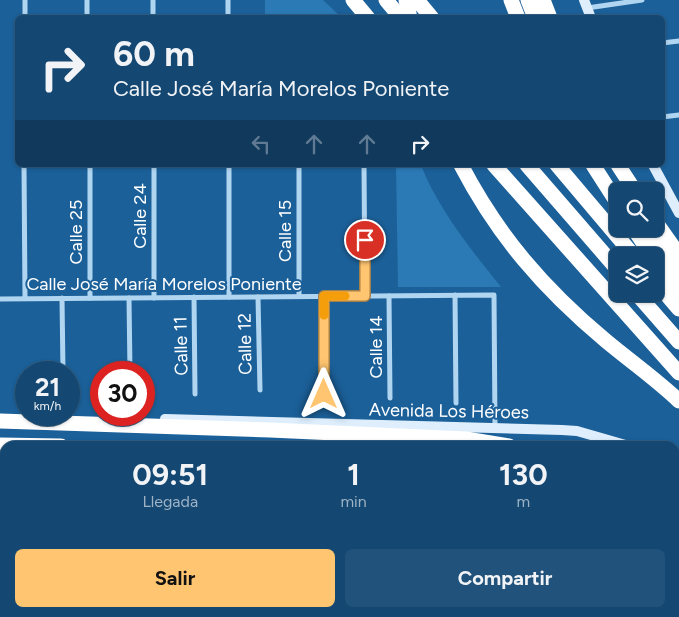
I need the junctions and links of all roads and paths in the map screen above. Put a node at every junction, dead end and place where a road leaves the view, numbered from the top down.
1 (25, 0) edge
2 (87, 0) edge
3 (153, 0) edge
4 (228, 0) edge
5 (353, 0) edge
6 (386, 0) edge
7 (406, 0) edge
8 (417, 0) edge
9 (511, 0) edge
10 (528, 0) edge
11 (544, 0) edge
12 (642, 0) edge
13 (628, 1) edge
14 (588, 9) edge
15 (25, 15) edge
16 (87, 15) edge
17 (153, 15) edge
18 (228, 15) edge
19 (366, 15) edge
20 (398, 15) edge
21 (409, 15) edge
22 (430, 15) edge
23 (517, 15) edge
24 (534, 15) edge
25 (549, 15) edge
26 (679, 41) edge
27 (665, 43) edge
28 (679, 115) edge
29 (665, 117) edge
30 (24, 167) edge
31 (90, 167) edge
32 (154, 167) edge
33 (229, 167) edge
34 (299, 167) edge
35 (364, 167) edge
36 (461, 167) edge
37 (496, 167) edge
38 (529, 167) edge
39 (559, 167) edge
40 (594, 167) edge
41 (608, 167) edge
42 (619, 167) edge
43 (654, 167) edge
44 (617, 182) edge
45 (629, 182) edge
46 (609, 190) edge
47 (679, 213) edge
48 (664, 234) edge
49 (653, 237) edge
50 (626, 247) edge
51 (679, 255) edge
52 (609, 260) edge
53 (664, 272) edge
54 (679, 272) edge
55 (679, 290) edge
56 (664, 292) edge
57 (455, 295) junction
58 (299, 296) junction
59 (324, 296) junction
60 (365, 296) junction
61 (389, 296) junction
62 (194, 297) junction
63 (229, 297) junction
64 (258, 297) junction
65 (25, 298) junction
66 (62, 298) junction
67 (90, 298) junction
68 (129, 298) junction
69 (154, 298) junction
70 (0, 299) edge
71 (644, 302) edge
72 (679, 309) edge
73 (679, 342) edge
74 (63, 361) edge
75 (130, 361) edge
76 (679, 373) edge
77 (260, 390) dead end
78 (196, 394) dead end
79 (324, 394) dead end
80 (390, 398) dead end
81 (679, 401) edge
82 (456, 403) dead end
83 (15, 415) edge
84 (2, 416) edge
85 (80, 417) edge
86 (495, 429) junction
87 (478, 441) edge
88 (612, 441) edge

1 - 15 street
2 - 16 street
3 - 17 street
4 - 18 street
5 - 19 highway
6 - 20 highway
7 - 21 highway
8 - 22 highway
9 - 23 highway
10 - 24 highway
11 - 25 highway
12 - 13 street
13 - 14 street
26 - 27 street
28 - 29 street
30 - 65 street
31 - 67 street, Calle 25
32 - 69 street, Calle 24
33 - 63 street
34 - 58 street, Calle 15
35 - 60 street, Calle 14
36 - 81 highway
37 - 76 highway
38 - 52 highway
39 - 50 highway
40 - 46 highway
41 - 44 highway
42 - 45 highway
43 - 47 main road
48 - 51 highway
49 - 54 highway
53 - 55 highway
56 - 72 highway
57 - 61 street, Calle José María Morelos Poniente
57 - 82 street
57 - 86 street, Calle José María Morelos Poniente
58 - 59 street, Calle José María Morelos Poniente
58 - 64 street, Calle José María Morelos Poniente
59 - 60 street, Calle José María Morelos Poniente
59 - 79 street
60 - 61 street, Calle José María Morelos Poniente
61 - 80 street, Calle 14
62 - 63 street, Calle José María Morelos Poniente
62 - 69 street, Calle José María Morelos Poniente
62 - 78 street, Calle 11
63 - 64 street, Calle José María Morelos Poniente
64 - 77 street, Calle 12
65 - 66 street, Calle José María Morelos Poniente
65 - 70 street, Calle José María Morelos Poniente
66 - 67 street, Calle José María Morelos Poniente
66 - 74 street
67 - 68 street, Calle José María Morelos Poniente
68 - 69 street, Calle José María Morelos Poniente
68 - 75 street
71 - 73 highway
83 - 84 main road, Avenida Los Héroes
84 - 87 highway
85 - 86 main road, Avenida Los Héroes
86 - 88 main road, Avenida Los Héroes

